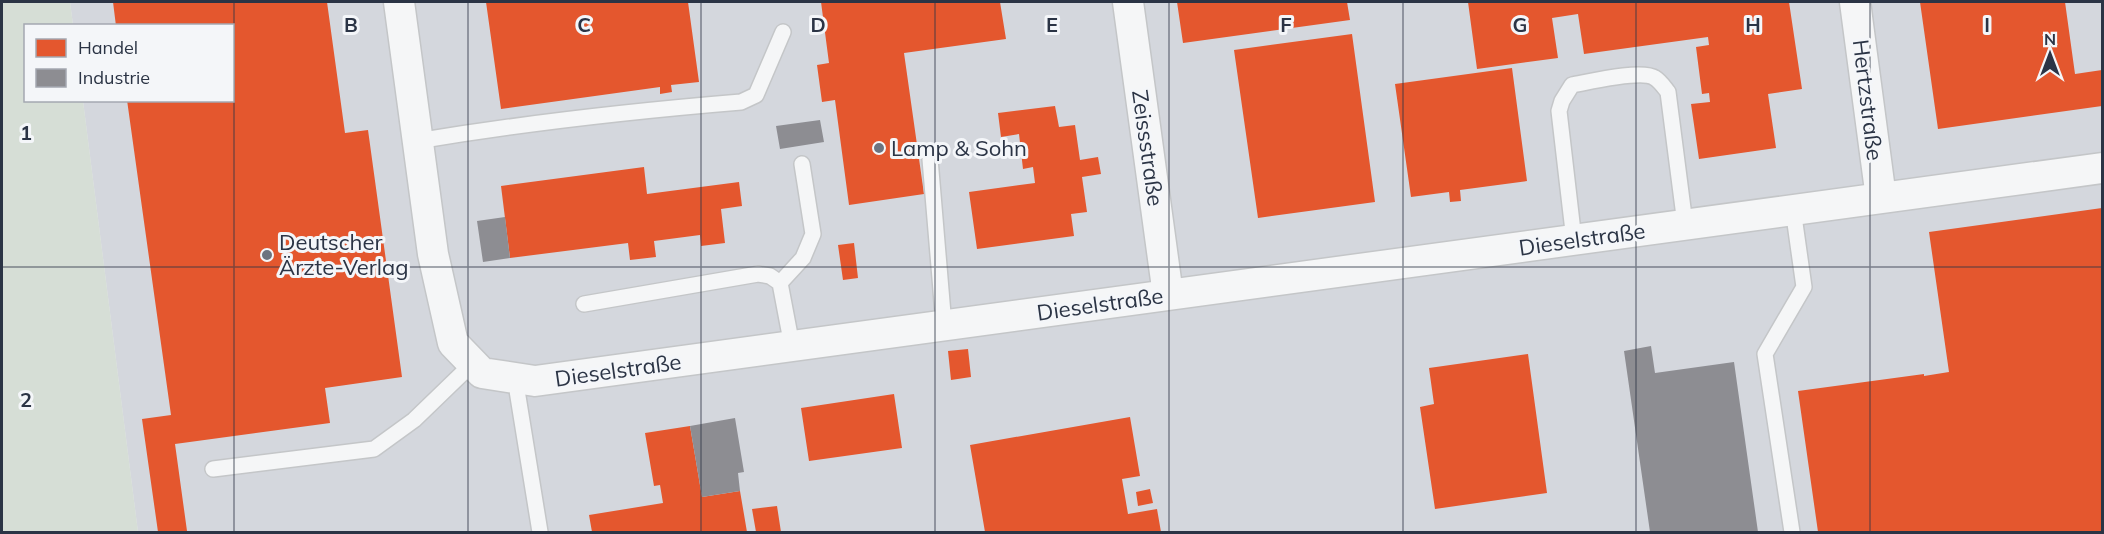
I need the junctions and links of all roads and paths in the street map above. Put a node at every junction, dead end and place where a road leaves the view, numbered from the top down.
1 (399, 2) edge
2 (1128, 2) edge
3 (1855, 2) edge
4 (783, 32) dead end
5 (417, 141) junction
6 (930, 159) dead end
7 (802, 164) dead end
8 (2103, 168) edge
9 (1881, 198) junction
10 (1792, 209) junction
11 (1685, 225) junction
12 (1574, 240) junction
13 (780, 283) junction
14 (1168, 295) junction
15 (584, 304) dead end
16 (944, 326) junction
17 (792, 346) junction
18 (473, 363) junction
19 (515, 378) junction
20 (213, 469) dead end
21 (540, 532) edge
22 (1792, 532) edge

1 - 5 street, Dieselstraße
2 - 14 street, Zeissstraße
3 - 9 street, Hertzstraße
4 - 5 lane
5 - 18 street, Dieselstraße
6 - 16 lane
7 - 13 lane
8 - 9 street, Dieselstraße
9 - 10 street, Dieselstraße
10 - 11 street, Dieselstraße
10 - 22 lane
11 - 12 street, Dieselstraße
11 - 12 lane
12 - 14 street, Dieselstraße
13 - 15 lane
13 - 17 lane
14 - 16 street, Dieselstraße
16 - 17 street, Dieselstraße
17 - 19 street, Dieselstraße
18 - 19 street, Dieselstraße
18 - 20 lane
19 - 21 lane

